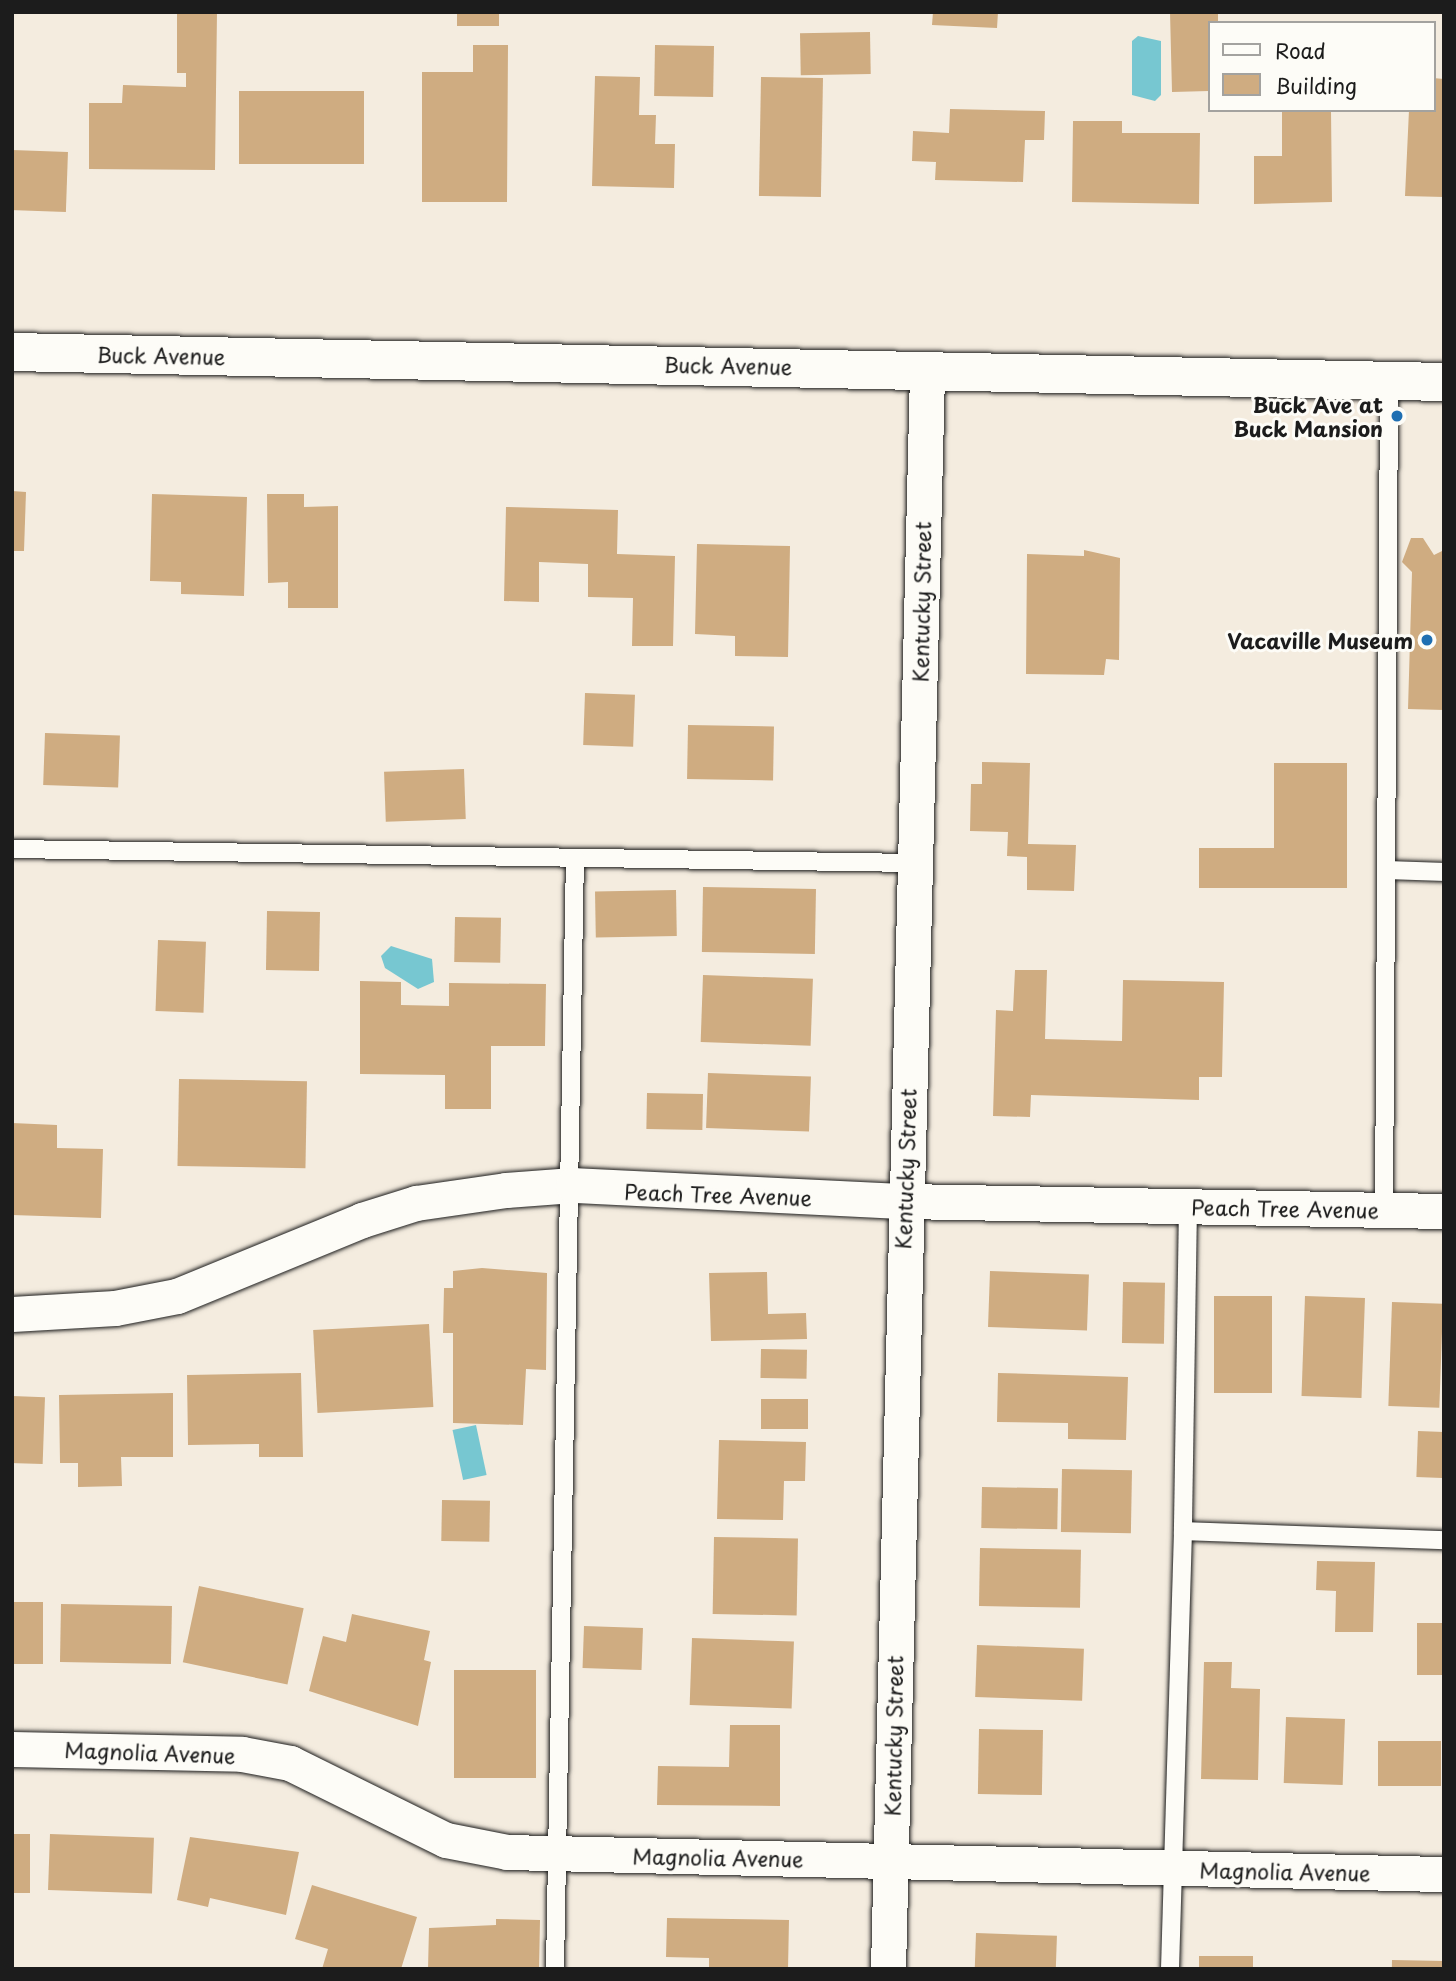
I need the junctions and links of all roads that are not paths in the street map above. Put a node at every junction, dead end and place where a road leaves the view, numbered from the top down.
1 (12, 352) edge
2 (927, 369) junction
3 (1389, 381) junction
4 (1444, 382) edge
5 (12, 849) edge
6 (575, 858) junction
7 (915, 863) junction
8 (1388, 870) junction
9 (1444, 872) edge
10 (573, 1185) junction
11 (904, 1201) junction
12 (1188, 1206) junction
13 (1384, 1210) junction
14 (1444, 1211) edge
15 (12, 1314) edge
16 (1183, 1531) junction
17 (1444, 1540) edge
18 (12, 1749) edge
19 (560, 1853) junction
20 (890, 1860) junction
21 (1173, 1870) junction
22 (1444, 1874) edge
23 (555, 1969) edge
24 (888, 1969) edge
25 (1170, 1969) edge

1 - 2 street, Buck Avenue
2 - 3 street, Buck Avenue
2 - 7 street, Kentucky Street
3 - 4 street, Buck Avenue
3 - 8 lane
5 - 6 lane
6 - 7 lane
6 - 10 lane
7 - 11 street, Kentucky Street
8 - 9 lane
8 - 13 lane
10 - 11 street, Peach Tree Avenue
10 - 15 street, Peach Tree Avenue
10 - 19 lane
11 - 12 street, Peach Tree Avenue
11 - 20 street, Kentucky Street
12 - 13 street, Peach Tree Avenue
12 - 16 lane
13 - 14 street, Peach Tree Avenue
16 - 17 lane
16 - 21 lane
18 - 19 street, Magnolia Avenue
19 - 20 street, Magnolia Avenue
19 - 23 lane
20 - 21 street, Magnolia Avenue
20 - 24 street, Kentucky Street
21 - 22 street, Magnolia Avenue
21 - 25 lane

